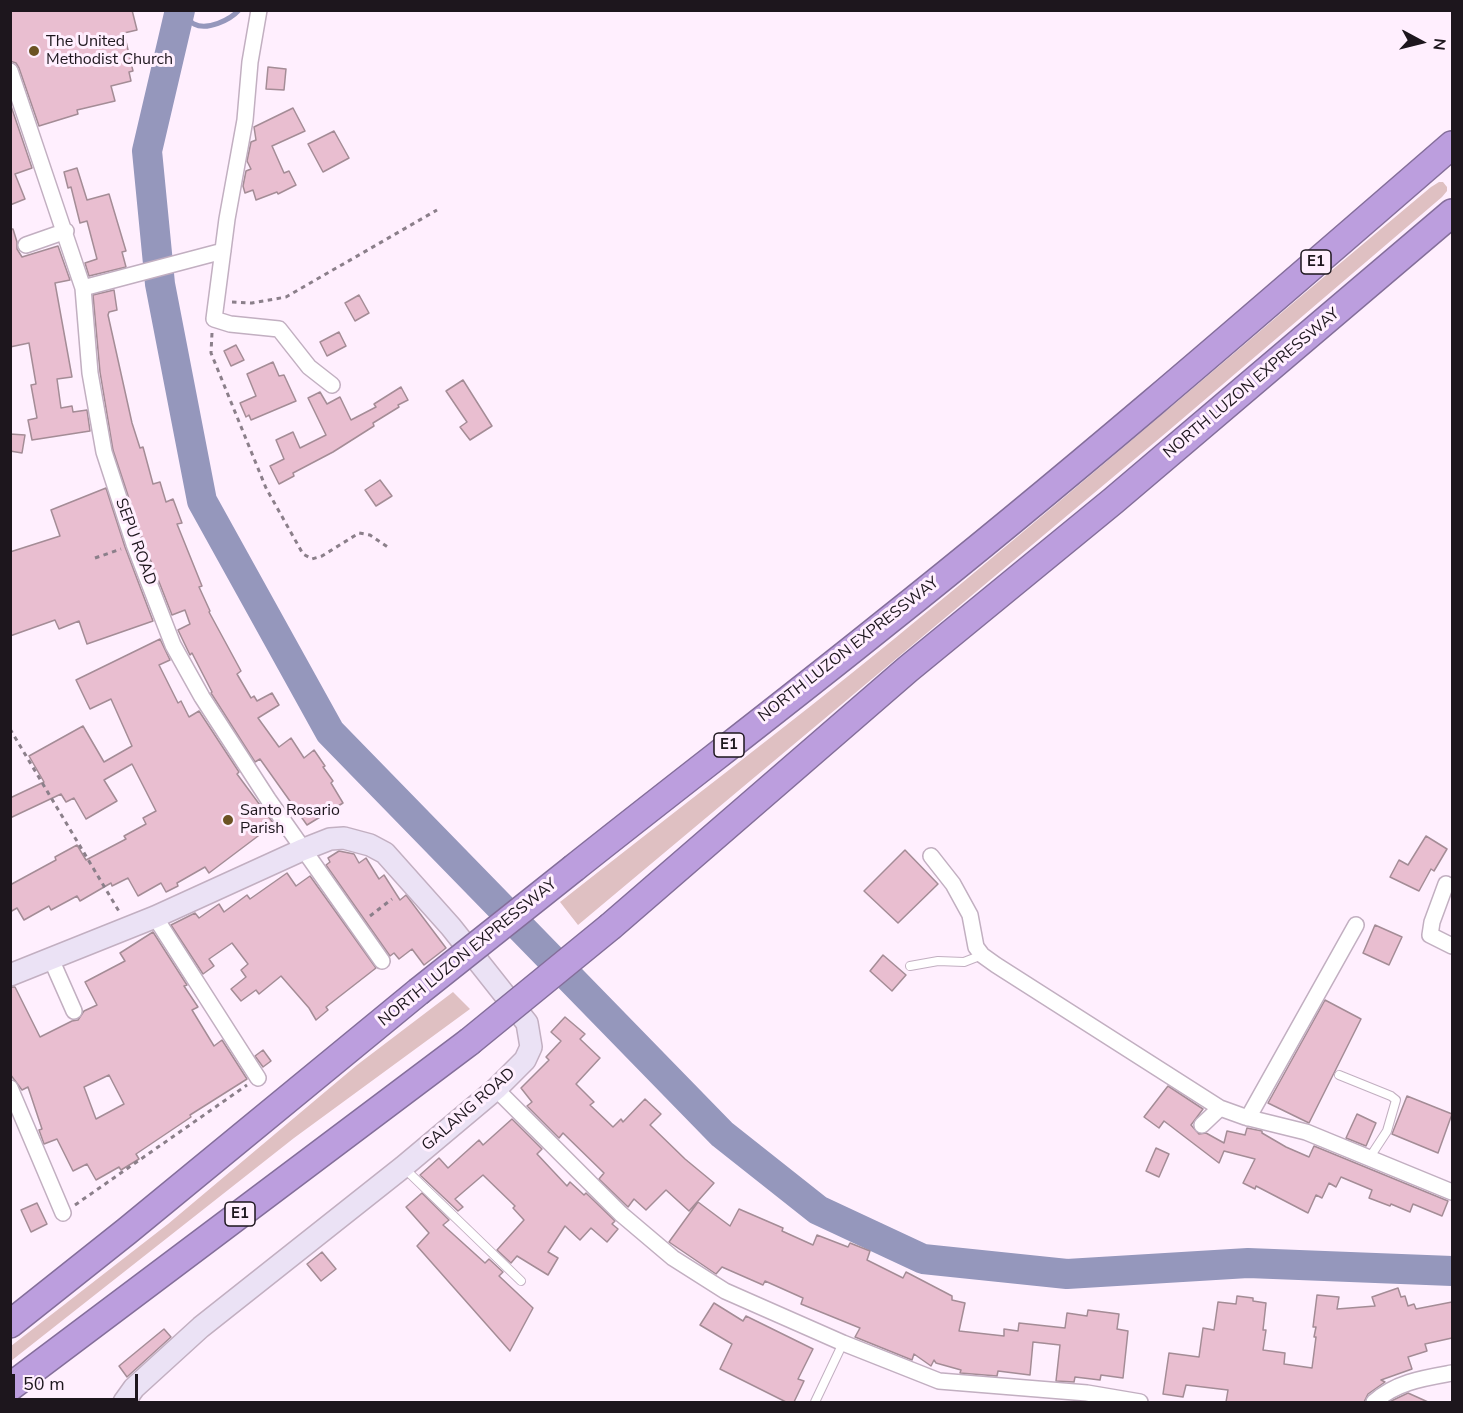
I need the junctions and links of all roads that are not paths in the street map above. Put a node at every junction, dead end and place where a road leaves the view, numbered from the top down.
1 (258, 10) edge
2 (10, 71) edge
3 (1452, 145) edge
4 (1452, 213) edge
5 (66, 231) junction
6 (26, 245) dead end
7 (217, 253) junction
8 (84, 288) junction
9 (332, 385) dead end
10 (302, 850) junction
11 (932, 856) dead end
12 (1446, 884) dead end
13 (155, 917) junction
14 (1356, 925) dead end
15 (1452, 946) edge
16 (982, 955) junction
17 (51, 959) junction
18 (382, 961) dead end
19 (910, 966) dead end
20 (10, 975) edge
21 (74, 1011) dead end
22 (1339, 1075) dead end
23 (258, 1078) road end
24 (10, 1089) edge
25 (496, 1089) junction
26 (1220, 1108) junction
27 (1248, 1118) junction
28 (1202, 1125) dead end
29 (1370, 1157) junction
30 (403, 1167) junction
31 (1452, 1192) edge
32 (63, 1213) road end
33 (521, 1281) dead end
34 (10, 1324) edge
35 (843, 1343) junction
36 (1452, 1373) edge
37 (10, 1387) edge
38 (124, 1402) edge
39 (815, 1402) edge
40 (1140, 1402) edge
41 (1374, 1402) edge

1 - 7 street
2 - 5 street, SEPU ROAD
3 - 34 highway, NORTH LUZON EXPRESSWAY / E1, bridge
4 - 37 highway, NORTH LUZON EXPRESSWAY / E1, bridge
5 - 6 street
5 - 8 street, SEPU ROAD
7 - 8 street
7 - 9 street
8 - 10 street, SEPU ROAD
10 - 13 street, GALANG ROAD
10 - 18 street, SEPU ROAD
10 - 25 street, GALANG ROAD
11 - 16 street
12 - 15 street
13 - 17 street, GALANG ROAD
13 - 23 street
14 - 27 street
16 - 19 lane
16 - 26 street
17 - 20 street, GALANG ROAD
17 - 21 street
22 - 29 lane
24 - 32 street
25 - 30 street, GALANG ROAD
25 - 35 street
26 - 27 street
26 - 28 street
27 - 29 street
29 - 31 street
30 - 33 lane
30 - 38 street, GALANG ROAD
35 - 39 lane
35 - 40 street
36 - 41 street

